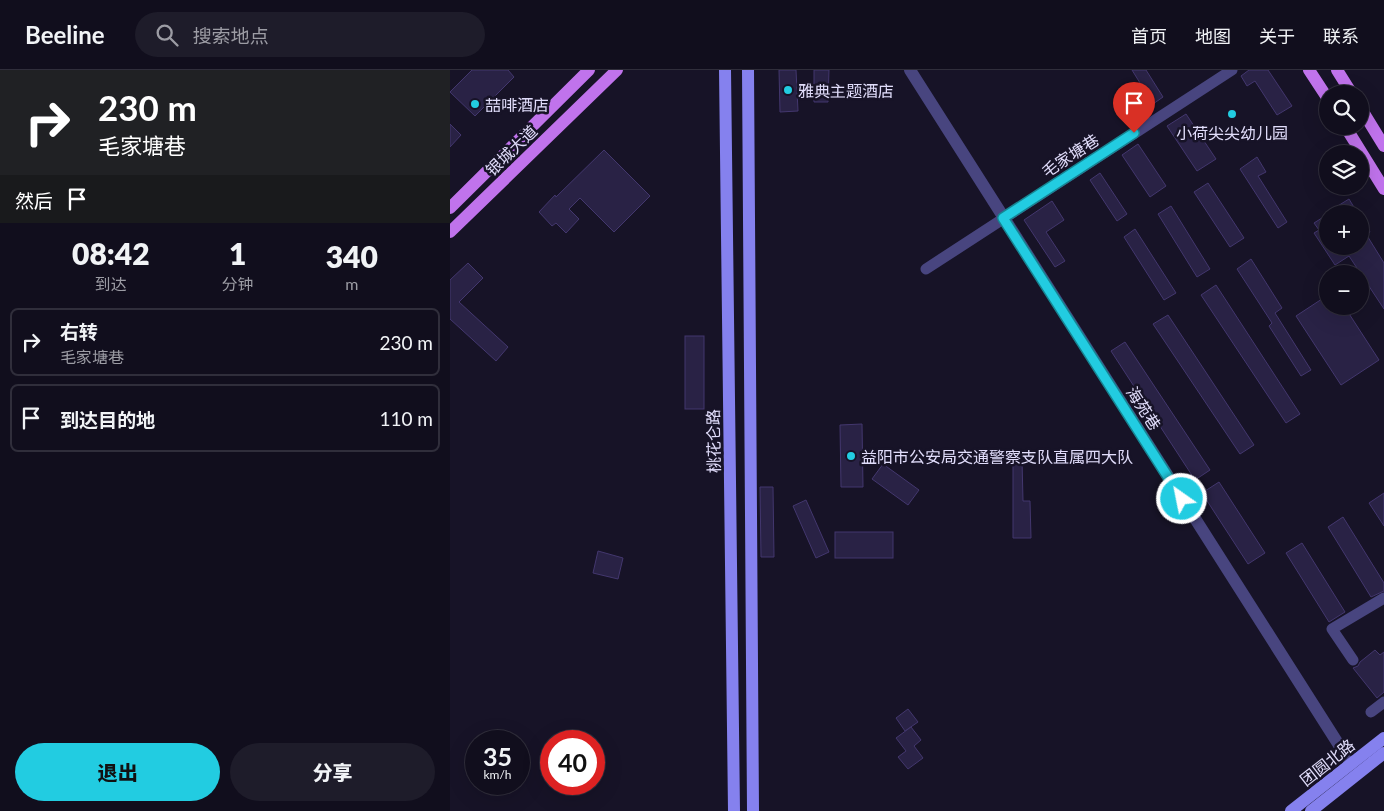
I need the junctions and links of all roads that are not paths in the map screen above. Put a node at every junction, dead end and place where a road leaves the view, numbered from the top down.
1 (589, 70) edge
2 (617, 70) edge
3 (715, 70) edge
4 (725, 70) edge
5 (748, 70) edge
6 (910, 70) edge
7 (1232, 70) edge
8 (1310, 70) edge
9 (1338, 70) edge
10 (1319, 85) edge
11 (1347, 85) edge
12 (726, 88) junction
13 (1369, 122) edge
14 (1351, 135) edge
15 (1384, 146) edge
16 (1384, 189) edge
17 (450, 208) edge
18 (1003, 218) junction
19 (450, 232) edge
20 (926, 268) dead end
21 (1384, 598) edge
22 (1353, 660) dead end
23 (1384, 702) edge
24 (1372, 712) dead end
25 (1384, 738) edge
26 (1384, 753) edge
27 (1351, 764) junction
28 (734, 811) edge
29 (753, 811) edge
30 (1291, 811) edge
31 (1311, 811) edge

1 - 17 main road, 银城大道
2 - 19 main road, 银城大道
3 - 12 main road
4 - 12 main road, 桃花仑路
5 - 29 main road
6 - 18 street, 海苑巷
7 - 18 street, 毛家塘巷
8 - 10 main road
9 - 11 main road
12 - 28 main road, 桃花仑路
13 - 15 main road
14 - 16 main road
18 - 20 street, 毛家塘巷
18 - 27 street, 海苑巷
21 - 22 street
23 - 24 street
25 - 27 main road, 团圆北路
26 - 31 main road, 团圆北路
27 - 30 main road, 团圆北路

